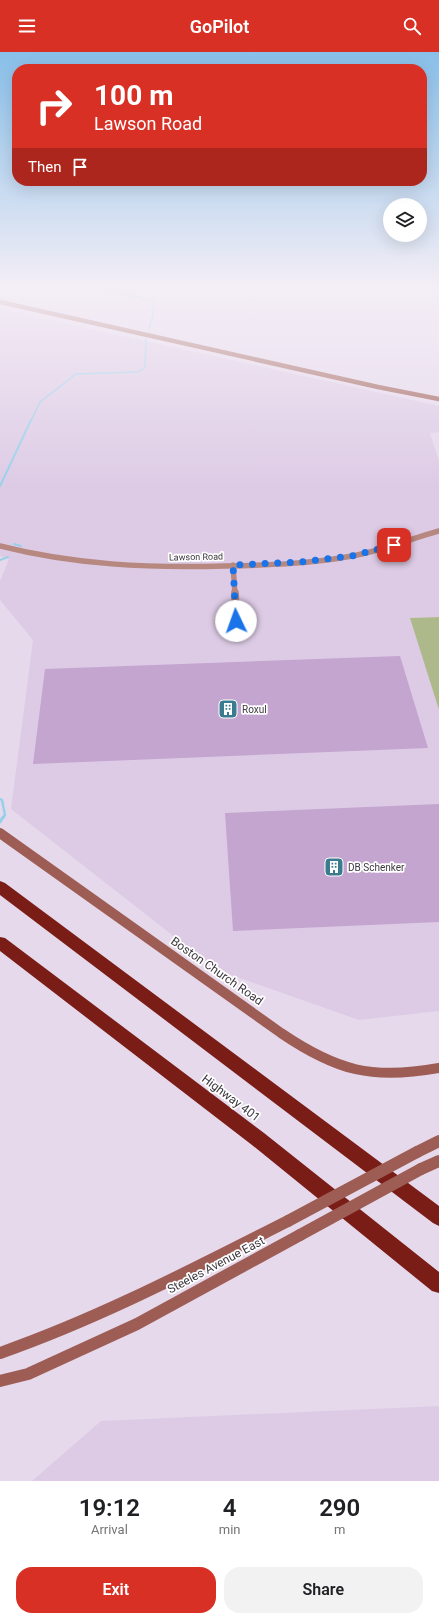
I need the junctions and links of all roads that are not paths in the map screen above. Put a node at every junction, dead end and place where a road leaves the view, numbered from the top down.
1 (226, 353) edge
2 (439, 399) edge
3 (439, 531) edge
4 (0, 546) edge
5 (233, 565) junction
6 (236, 621) dead end
7 (0, 833) edge
8 (0, 887) edge
9 (0, 943) edge
10 (439, 1068) edge
11 (439, 1141) edge
12 (439, 1161) edge
13 (439, 1217) edge
14 (439, 1284) edge
15 (0, 1353) edge
16 (0, 1381) edge

1 - 2 main road
3 - 5 street, Lawson Road
4 - 5 street, Lawson Road
5 - 6 street
7 - 10 main road, Boston Church Road
8 - 13 highway
9 - 14 highway, Highway 401
11 - 15 main road, Steeles Avenue East, bridge
12 - 16 main road, Steeles Avenue East, bridge

